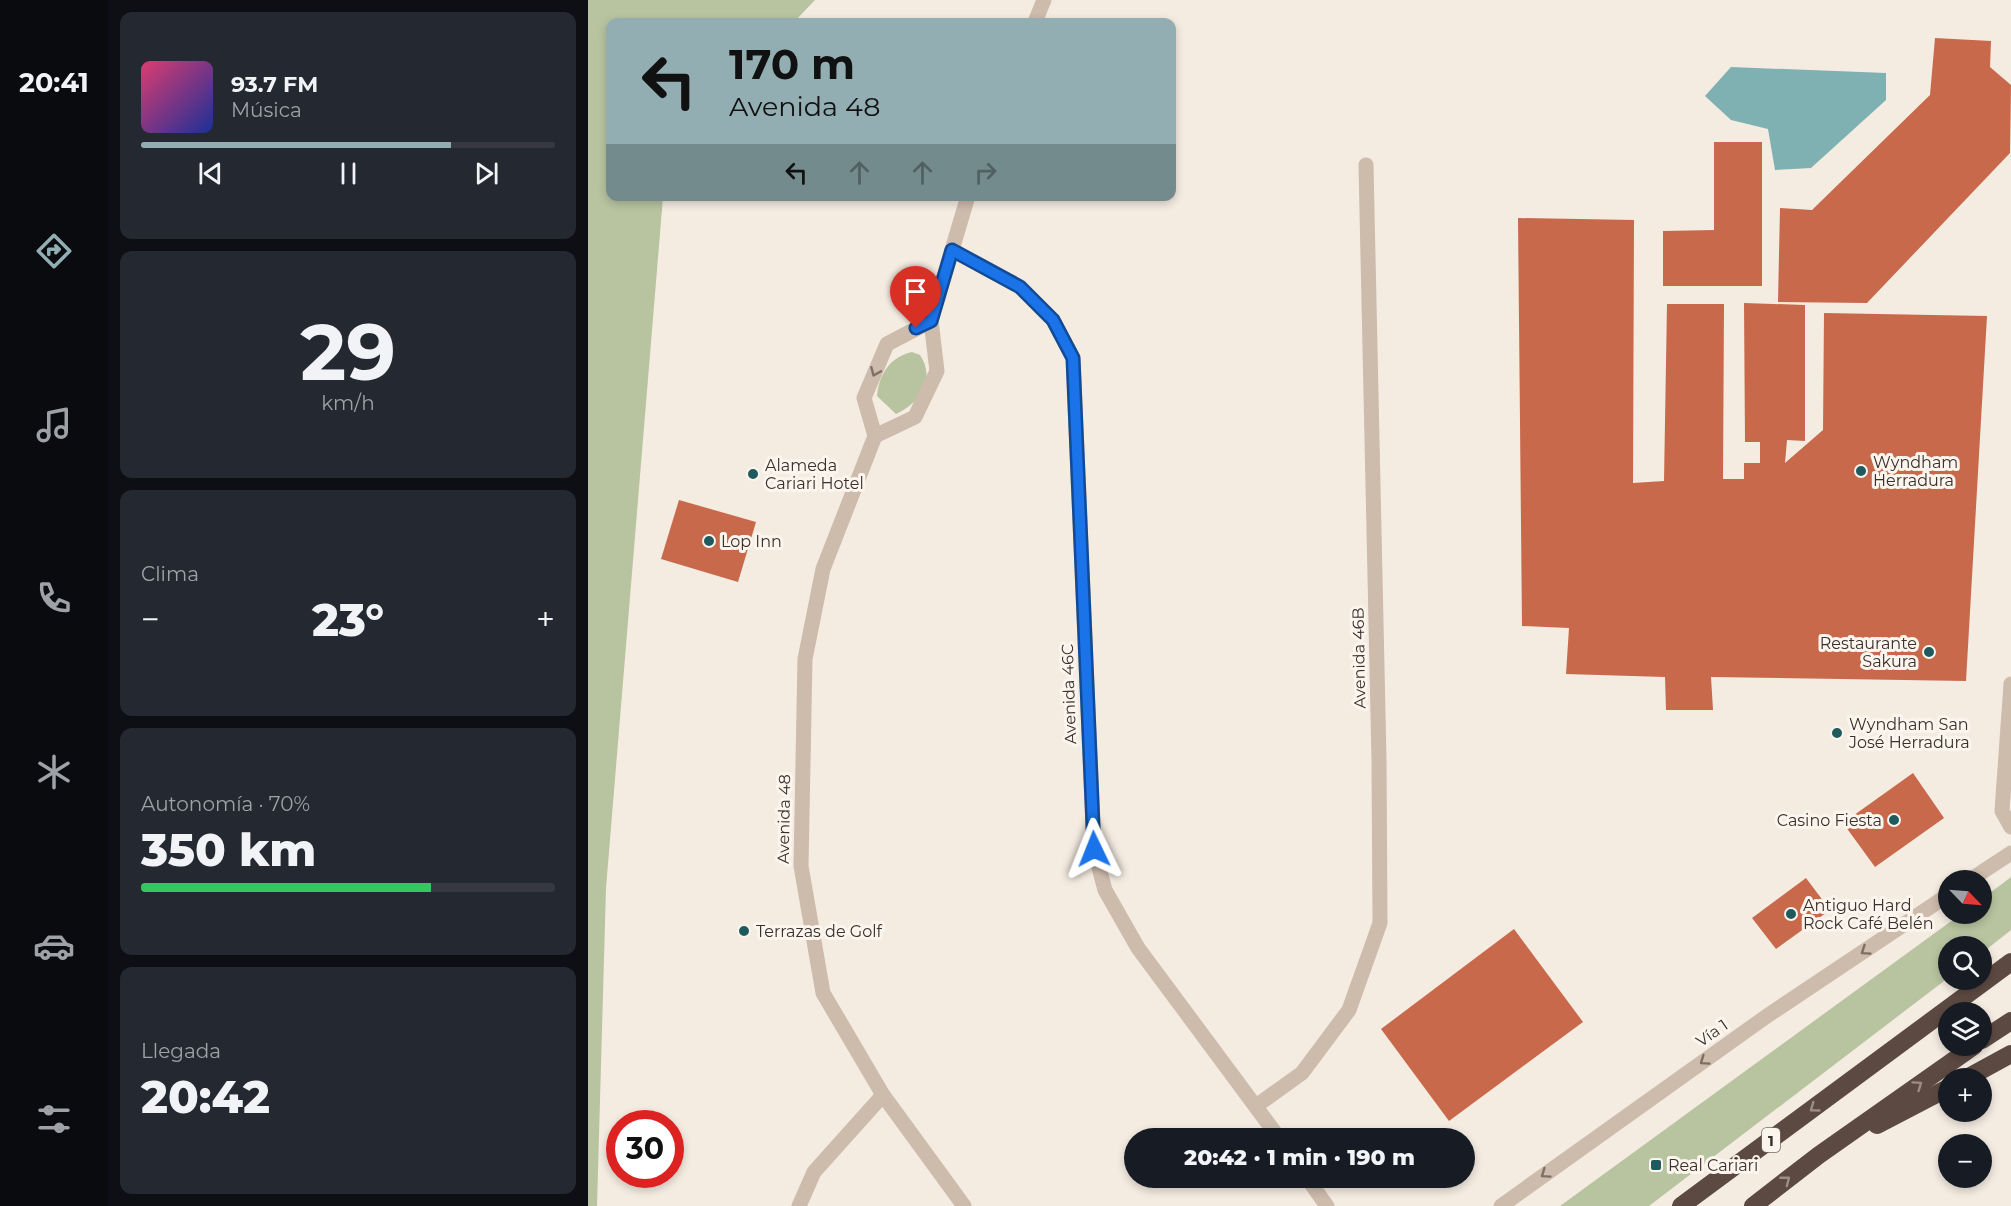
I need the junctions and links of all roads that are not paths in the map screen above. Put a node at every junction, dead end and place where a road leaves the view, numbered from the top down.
1 (1044, 0) edge
2 (1037, 18) edge
3 (1365, 165) dead end
4 (967, 201) edge
5 (952, 250) junction
6 (931, 321) junction
7 (875, 436) junction
8 (2011, 684) edge
9 (2011, 827) edge
10 (2011, 853) edge
11 (1985, 870) edge
12 (1938, 902) edge
13 (2011, 962) edge
14 (2011, 1021) edge
15 (1992, 1033) edge
16 (2011, 1054) edge
17 (1960, 1056) edge
18 (1985, 1068) edge
19 (1938, 1093) edge
20 (883, 1095) junction
21 (1256, 1106) junction
22 (1272, 1128) edge
23 (1819, 1155) junction
24 (1314, 1188) edge
25 (799, 1206) edge
26 (964, 1206) edge
27 (1327, 1206) edge
28 (1500, 1206) edge
29 (1681, 1206) edge
30 (1753, 1206) edge

1 - 2 street
3 - 21 street, Avenida 46B
4 - 5 street
5 - 6 street
5 - 21 street, Avenida 46C
6 - 7 street
6 -> 7 street
7 - 20 street, Avenida 48
8 - 9 street
10 - 11 street
12 -> 28 street, Vía 1
13 -> 29 highway, 1
14 - 15 highway
16 - 18 highway
23 -> 17 highway
19 - 23 highway
20 - 25 street
20 - 26 street, Avenida 48
21 - 22 street, Avenida 46C
30 -> 23 highway
24 - 27 street

